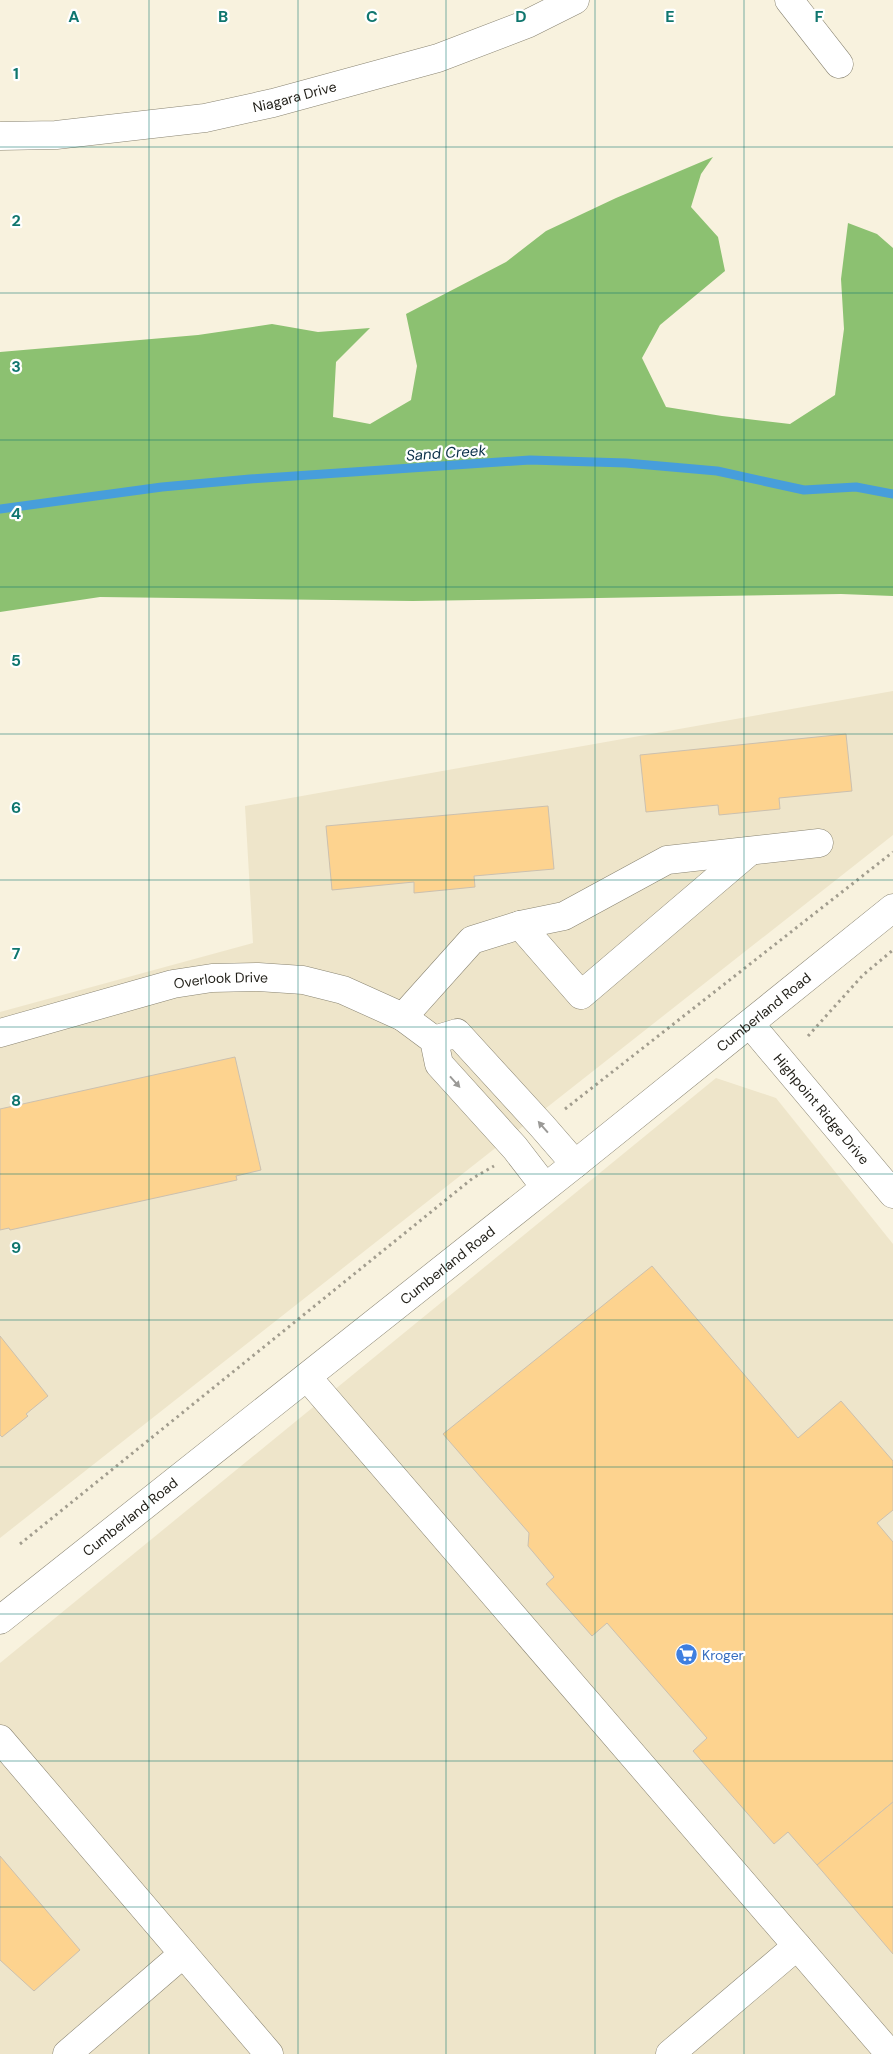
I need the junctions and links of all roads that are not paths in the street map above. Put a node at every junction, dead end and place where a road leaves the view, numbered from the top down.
1 (575, 0) edge
2 (789, 0) edge
3 (838, 64) dead end
4 (0, 136) edge
5 (819, 843) dead end
6 (750, 850) junction
7 (893, 908) edge
8 (520, 925) junction
9 (403, 1017) junction
10 (750, 1024) junction
11 (0, 1033) edge
12 (434, 1040) junction
13 (574, 1164) junction
14 (545, 1187) junction
15 (893, 1194) edge
16 (307, 1377) junction
17 (0, 1620) edge
18 (0, 1740) edge
19 (797, 1946) junction
20 (183, 1954) junction
21 (67, 2054) edge
22 (269, 2054) edge
23 (670, 2054) edge
24 (890, 2054) edge

1 - 4 street, Niagara Drive
2 - 3 street
5 - 6 street
6 - 8 street
6 - 8 street
7 - 10 street, Cumberland Road
8 - 9 street
9 - 11 street, Overlook Drive
9 - 12 street, Overlook Drive
10 - 13 street, Cumberland Road
10 - 15 street, Highpoint Ridge Drive
13 -> 12 street
12 -> 14 street
13 - 14 street, Cumberland Road
14 - 16 street, Cumberland Road
16 - 17 street, Cumberland Road
16 - 19 street
18 - 20 street
19 - 23 street
19 - 24 street
20 - 21 street
20 - 22 street

